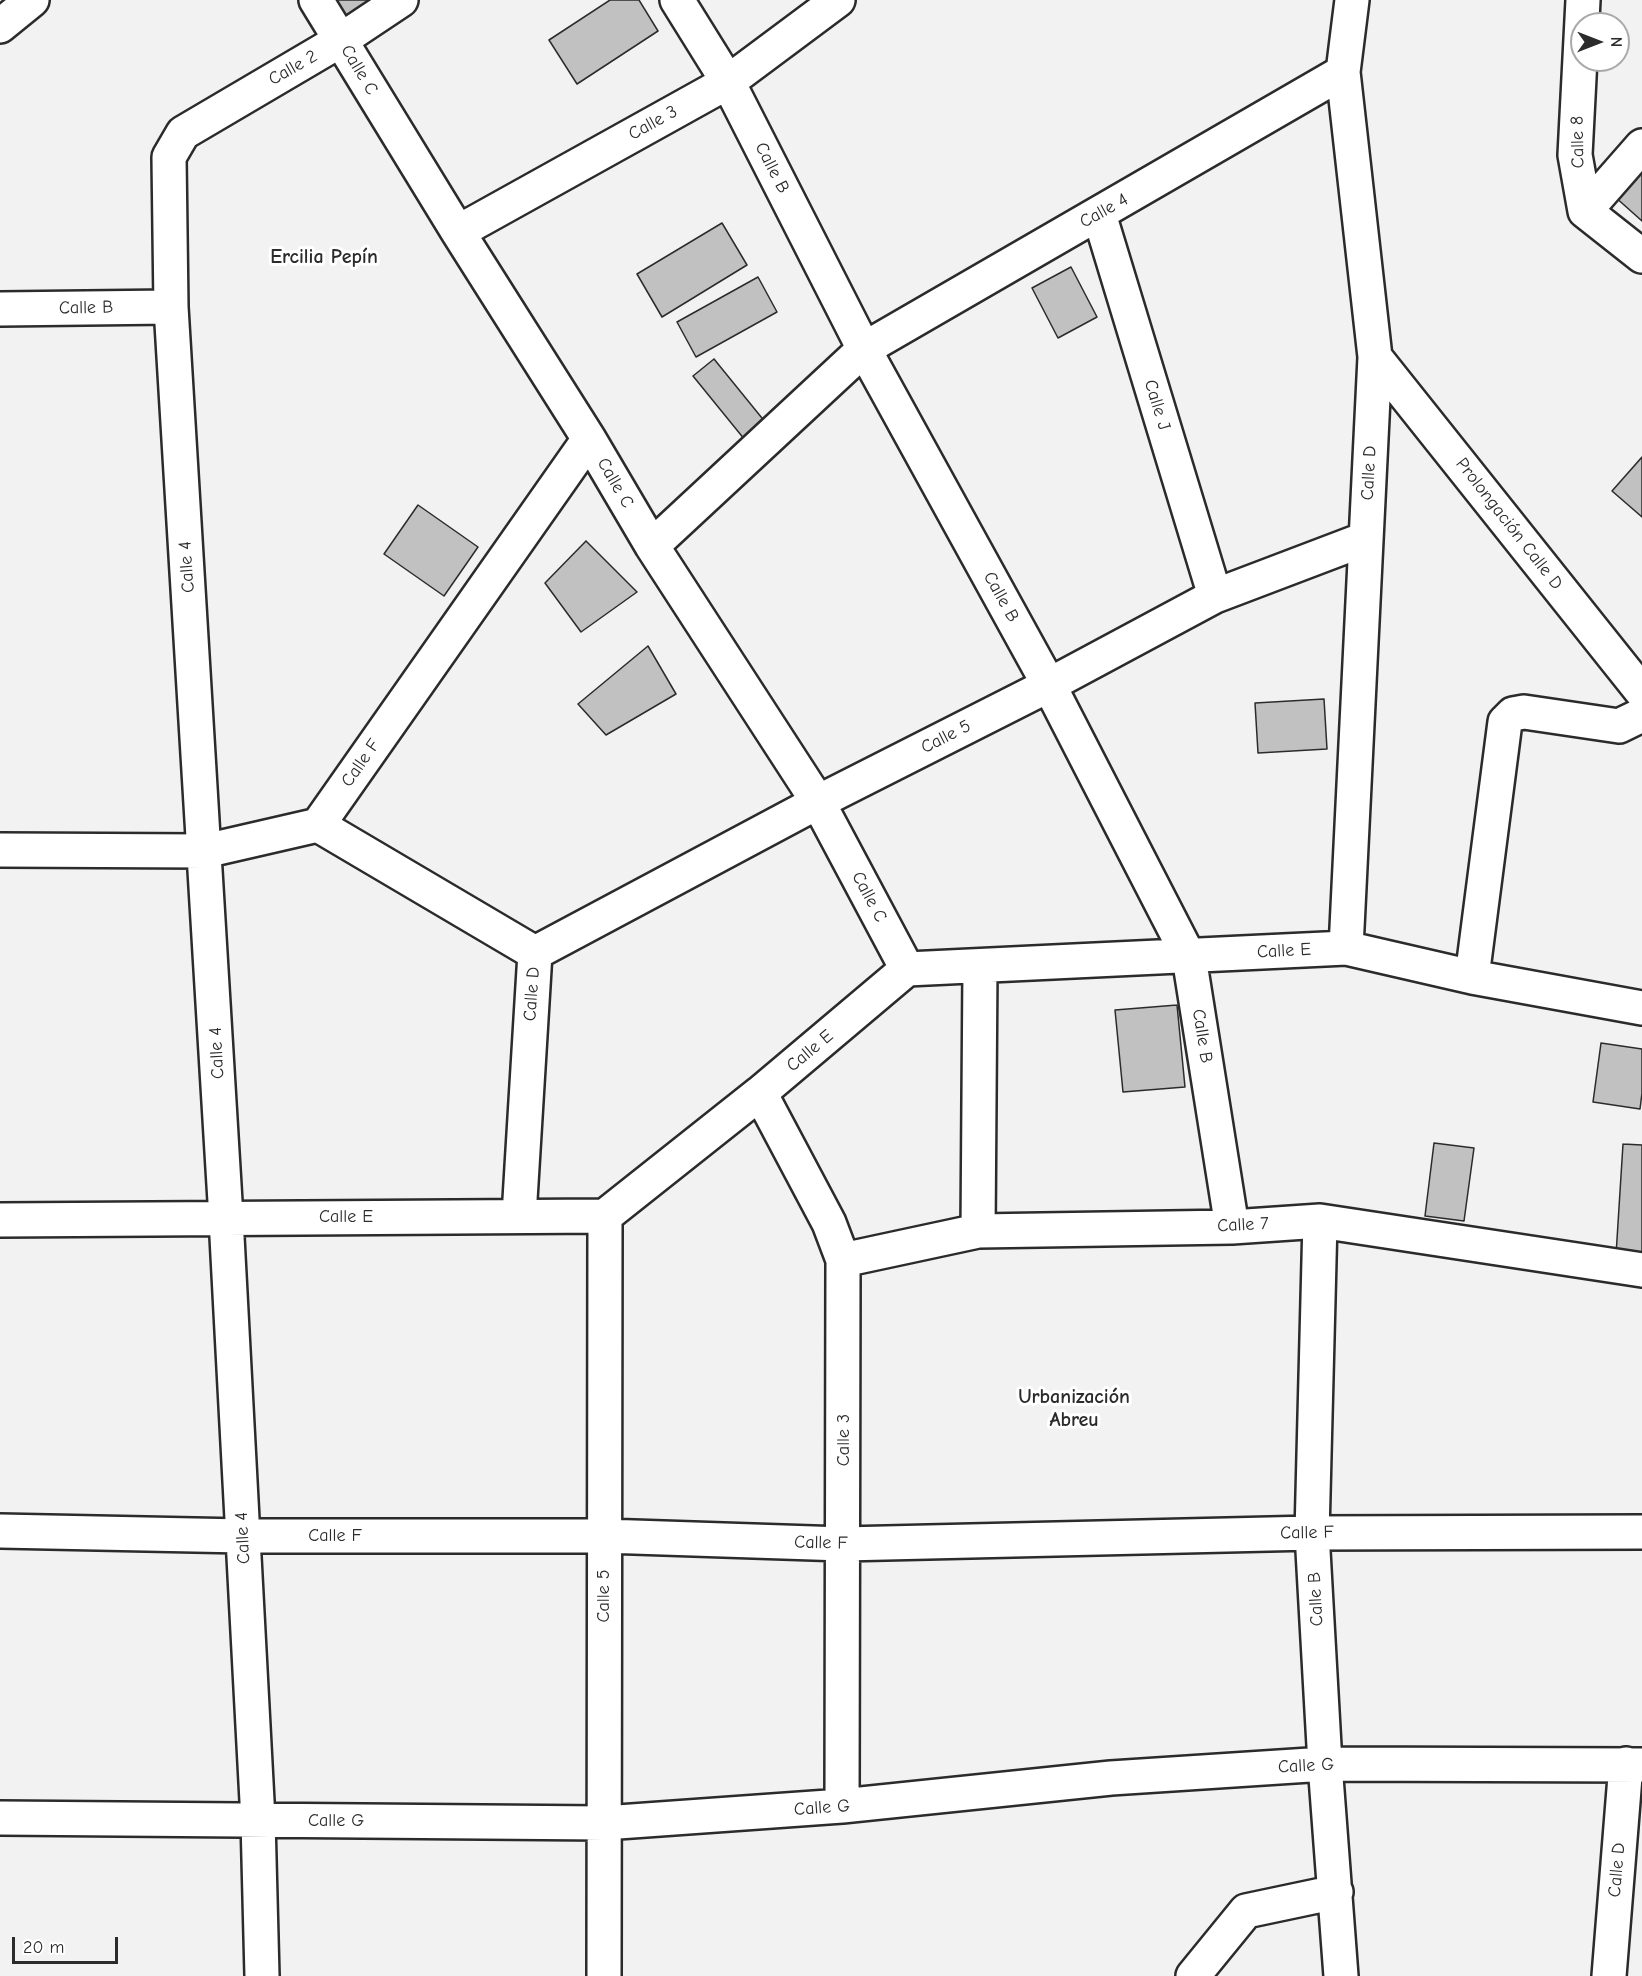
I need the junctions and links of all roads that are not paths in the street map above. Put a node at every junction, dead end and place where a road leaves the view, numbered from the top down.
1 (32, 0) edge
2 (316, 0) edge
3 (401, 0) edge
4 (677, 0) edge
5 (838, 0) edge
6 (1352, 0) edge
7 (1583, 0) edge
8 (0, 26) edge
9 (341, 40) junction
10 (1343, 72) junction
11 (728, 82) junction
12 (183, 133) joint
13 (1642, 146) edge
14 (1585, 211) junction
15 (1099, 214) junction
16 (458, 232) junction
17 (1642, 256) edge
18 (171, 307) junction
19 (0, 309) edge
20 (864, 349) junction
21 (1375, 357) junction
22 (589, 438) junction
23 (1365, 539) junction
24 (652, 546) junction
25 (1215, 596) junction
26 (1049, 685) junction
27 (1642, 692) edge
28 (1642, 715) edge
29 (818, 802) junction
30 (318, 825) junction
31 (0, 850) edge
32 (205, 851) junction
33 (1346, 948) junction
34 (535, 953) junction
35 (1189, 957) junction
36 (980, 967) junction
37 (907, 969) junction
38 (1472, 977) junction
39 (1642, 1008) edge
40 (760, 1093) junction
41 (519, 1216) junction
42 (605, 1216) junction
43 (226, 1218) junction
44 (0, 1220) edge
45 (1320, 1221) junction
46 (1232, 1227) junction
47 (978, 1231) junction
48 (843, 1260) junction
49 (1642, 1270) edge
50 (0, 1531) edge
51 (1642, 1532) edge
52 (1312, 1533) junction
53 (243, 1536) junction
54 (604, 1536) junction
55 (843, 1544) junction
56 (1324, 1764) junction
57 (1634, 1765) edge
58 (842, 1806) junction
59 (0, 1818) edge
60 (258, 1820) junction
61 (604, 1823) junction
62 (1336, 1892) junction
63 (262, 1976) edge
64 (604, 1976) edge
65 (1193, 1976) edge
66 (1341, 1976) edge
67 (1609, 1976) edge

1 - 8 street
2 - 9 street, Calle C
3 - 9 street, Calle 2
4 - 11 street, Calle B
5 - 11 street, Calle 3
6 - 10 street, Calle D
7 - 14 street, Calle 8
9 - 12 street, Calle 2
9 - 16 street, Calle C
10 - 15 street, Calle 4
10 - 21 street, Calle D
11 - 16 street, Calle 3
11 - 20 street, Calle B
12 - 18 street, Calle 4
13 - 14 street
14 - 17 street
15 - 20 street, Calle 4
15 - 25 street, Calle J
16 - 22 street, Calle C
18 - 19 street, Calle B
18 - 32 street, Calle 4
20 - 24 street, Calle 4
20 - 26 street, Calle B
21 - 23 street, Calle D
21 - 27 street, Prolongación Calle D
22 - 24 street, Calle C
22 - 30 street, Calle F
23 - 25 street, Calle 5
23 - 33 street, Calle D
24 - 29 street, Calle C
25 - 26 street, Calle 5
26 - 29 street, Calle 5
26 - 35 street, Calle B
28 - 38 street
29 - 34 street, Calle 5
29 - 37 street, Calle C
30 - 32 street
30 - 34 street, Calle D
31 - 32 street
32 - 43 street, Calle 4
33 - 35 street, Calle E
33 - 38 street, Calle E
34 - 41 street, Calle D
35 - 36 street, Calle E
35 - 46 street, Calle B
36 - 37 street, Calle E
36 - 47 street
37 - 40 street, Calle E
38 - 39 street, Calle E
40 - 42 street, Calle E
40 - 48 street, Calle 3
41 - 42 street, Calle E
41 - 43 street, Calle E
42 - 54 street, Calle 5
43 - 44 street, Calle E
43 - 53 street, Calle 4
45 - 46 street, Calle 7
45 - 49 street, Calle 7
45 - 52 street, Calle B
46 - 47 street, Calle 7
47 - 48 street, Calle 7
48 - 55 street, Calle 3
50 - 53 street, Calle F
51 - 52 street, Calle F
52 - 55 street, Calle F
52 - 56 street, Calle B
53 - 54 street, Calle F
53 - 60 street, Calle 4
54 - 55 street, Calle F
54 - 61 street, Calle 5
55 - 58 street, Calle 3
56 - 57 street, Calle G
56 - 58 street, Calle G
56 - 62 street, Calle B
57 - 67 street, Calle D
58 - 61 street, Calle G
59 - 60 street, Calle G
60 - 61 street, Calle G
60 - 63 street, Calle 4
61 - 64 street, Calle 5
62 - 65 street
62 - 66 street, Calle B

